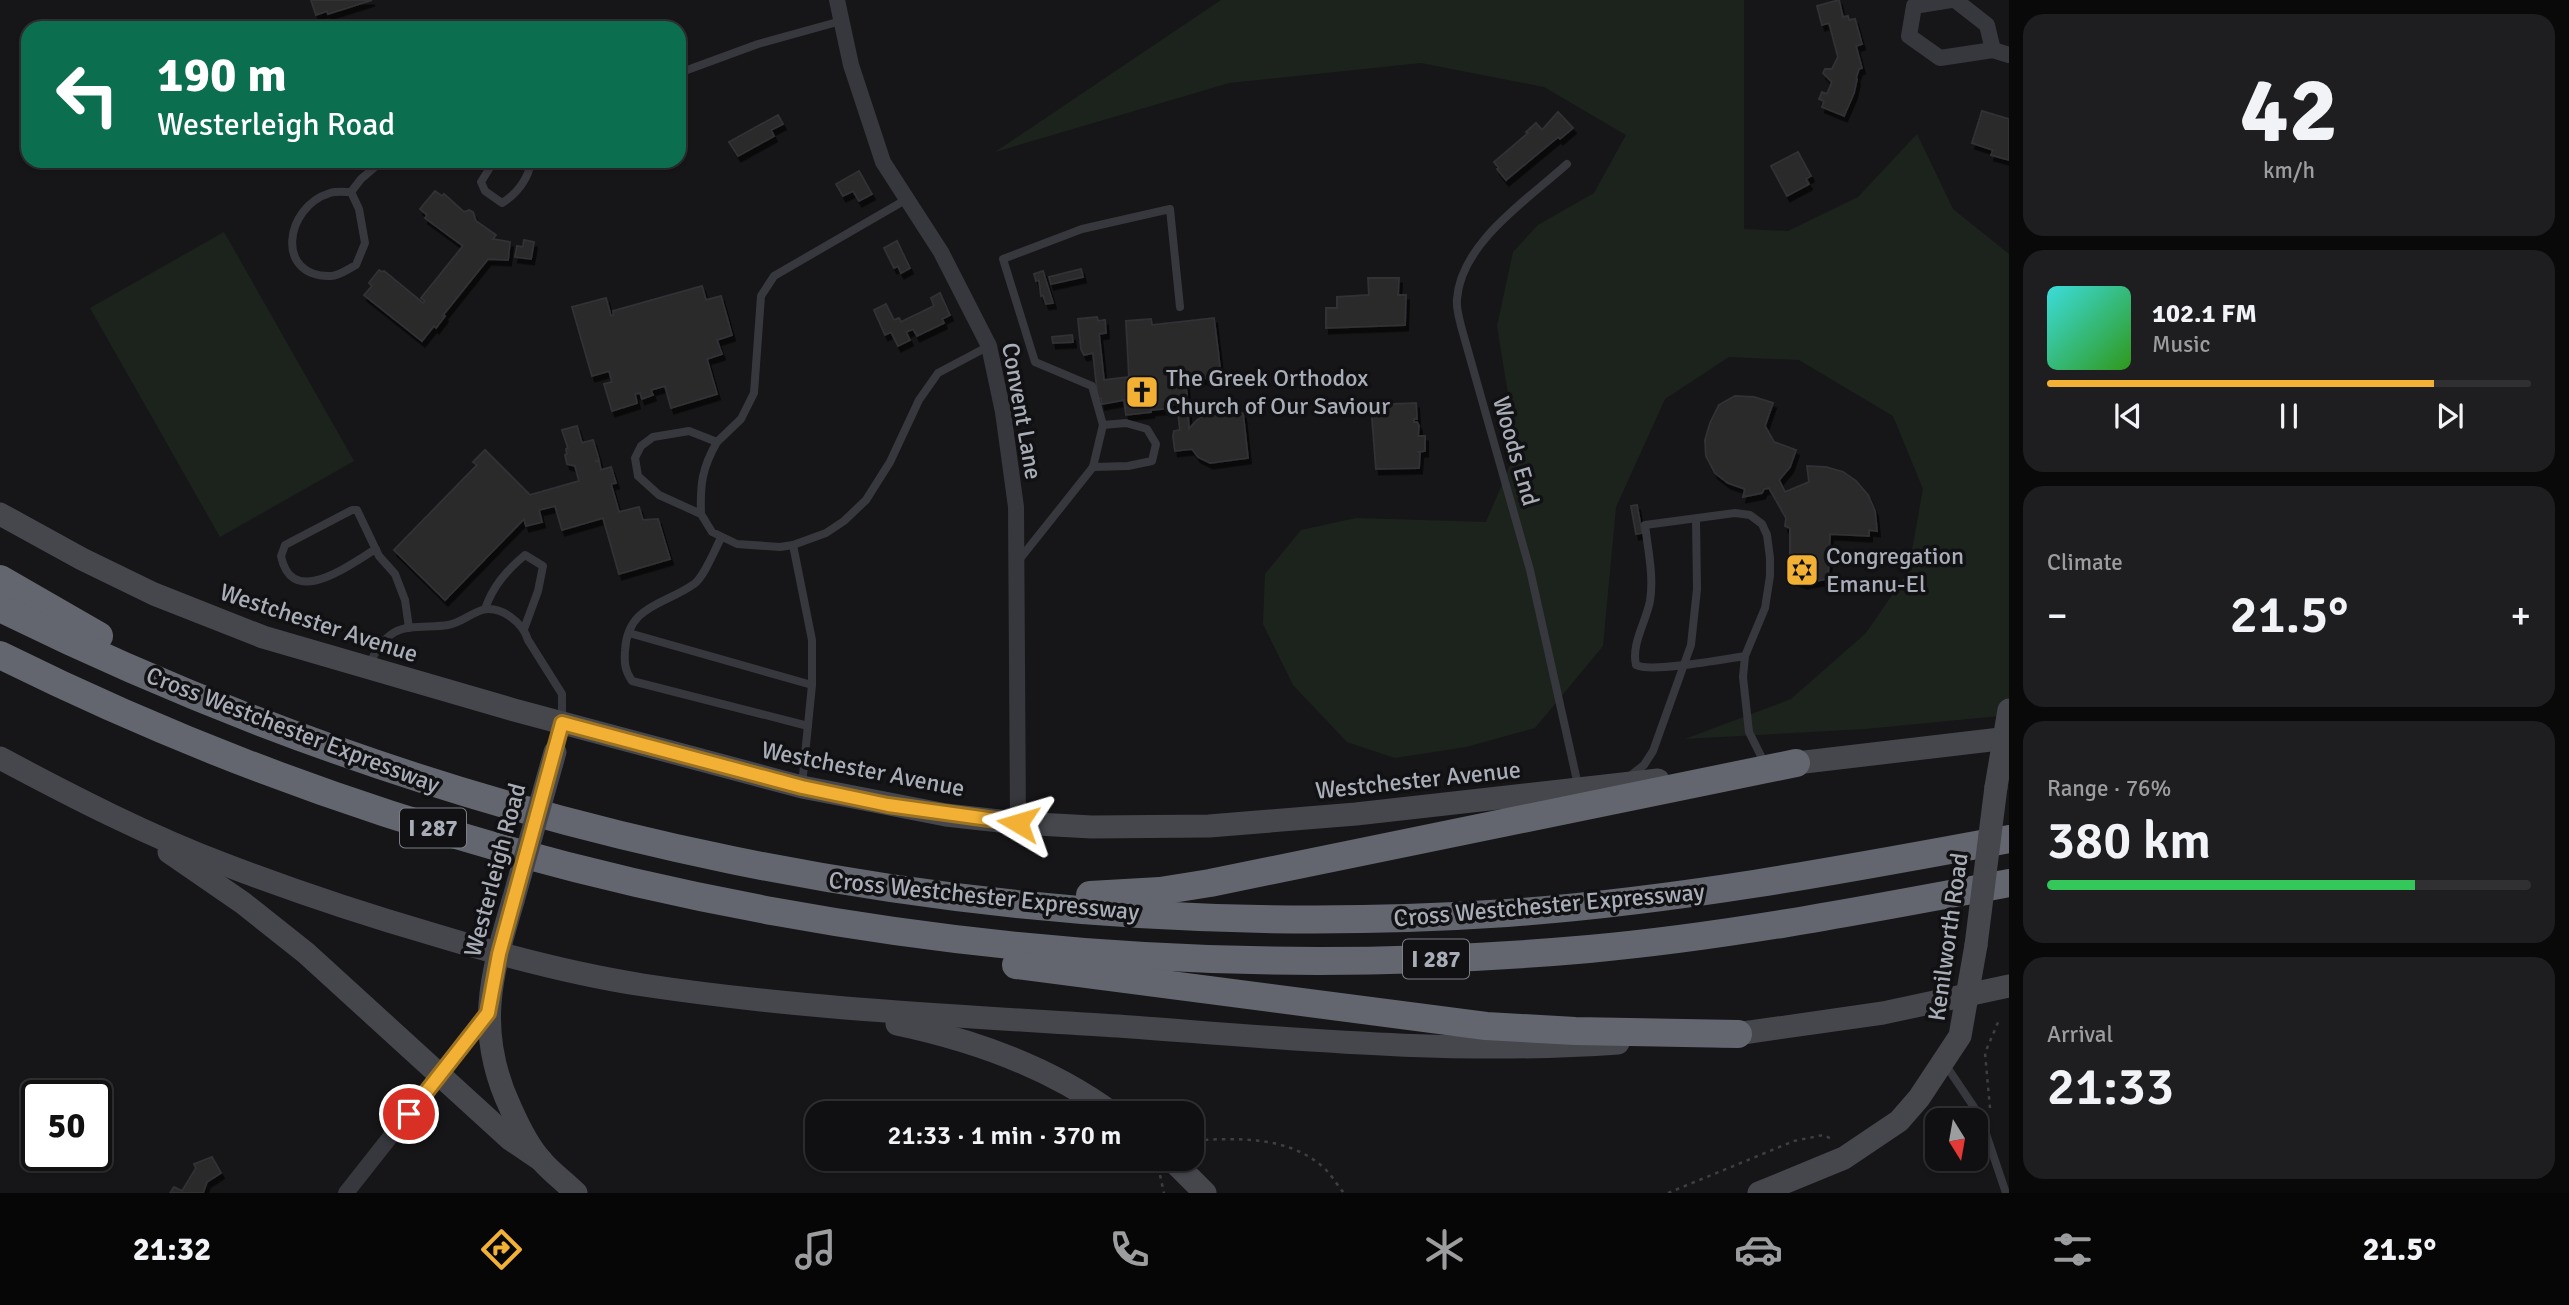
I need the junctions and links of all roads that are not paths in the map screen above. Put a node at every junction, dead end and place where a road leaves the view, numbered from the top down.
1 (837, 0) edge
2 (1953, 0) edge
3 (841, 21) junction
4 (1993, 50) junction
5 (2009, 55) edge
6 (686, 70) edge
7 (1567, 164) dead end
8 (373, 168) edge
9 (490, 168) edge
10 (530, 168) edge
11 (351, 192) junction
12 (907, 199) junction
13 (1180, 307) dead end
14 (989, 345) junction
15 (1103, 425) junction
16 (717, 442) junction
17 (1093, 467) junction
18 (0, 514) edge
19 (701, 514) junction
20 (1696, 519) junction
21 (721, 538) junction
22 (793, 545) junction
23 (376, 550) junction
24 (1017, 562) junction
25 (0, 579) edge
26 (0, 608) edge
27 (485, 609) junction
28 (409, 628) junction
29 (524, 629) junction
30 (629, 633) junction
31 (0, 656) edge
32 (1745, 656) junction
33 (1684, 664) junction
34 (367, 669) junction
35 (812, 685) junction
36 (2009, 710) edge
37 (239, 715) junction
38 (562, 723) junction
39 (808, 726) junction
40 (2006, 738) edge
41 (0, 758) edge
42 (1796, 763) junction
43 (1766, 767) junction
44 (1619, 784) junction
45 (802, 787) junction
46 (1578, 788) junction
47 (113, 815) junction
48 (1018, 823) junction
49 (2009, 839) edge
50 (2009, 883) edge
51 (923, 893) junction
52 (860, 927) junction
53 (499, 954) junction
54 (2009, 986) edge
55 (1968, 996) junction
56 (818, 1007) junction
57 (488, 1013) junction
58 (1738, 1034) junction
59 (1944, 1062) junction
60 (439, 1074) junction
61 (1094, 1101) edge
62 (541, 1160) junction
63 (1183, 1171) edge
64 (346, 1193) edge
65 (576, 1193) edge
66 (1205, 1193) edge
67 (1759, 1193) edge
68 (2006, 1193) edge

1 - 3 street, Convent Lane
2 - 4 street
2 - 4 street
3 - 6 lane
3 - 12 street, Convent Lane
4 - 5 street
7 - 46 lane, Woods End
8 - 11 lane
9 - 10 lane
11 - 11 lane
12 - 14 street, Convent Lane
12 - 16 lane
13 - 15 lane
14 - 22 lane
14 - 24 street, Convent Lane
15 - 17 lane
15 - 17 lane
16 - 19 lane
16 - 19 lane
17 - 24 lane
18 - 34 main road, Westchester Avenue
19 - 21 lane
20 - 32 lane
20 - 33 lane
20 - 33 lane
21 - 22 lane
21 - 30 lane
22 - 35 lane
23 - 23 lane
23 - 28 lane
24 - 48 street, Convent Lane
25 - 37 highway
26 - 37 highway, Cross Westchester Expressway / I 287
27 - 28 lane
27 - 29 lane
27 - 29 lane
28 - 34 lane
29 - 38 lane
30 - 35 lane
30 - 39 lane
31 - 52 highway, Cross Westchester Expressway / I 287
32 - 33 lane
32 - 43 lane
33 - 44 lane
34 - 38 main road, Westchester Avenue
35 - 39 lane
36 - 40 main road, Kenilworth Road
37 - 51 highway, Cross Westchester Expressway / I 287
38 - 45 main road, Westchester Avenue
38 - 53 main road, Westerleigh Road, bridge
39 - 45 lane
40 - 42 main road, Westchester Avenue
40 - 55 main road, Kenilworth Road, bridge
41 - 47 main road
42 - 43 main road, Westchester Avenue
42 - 51 highway
43 - 44 main road, Westchester Avenue
44 - 46 main road, Westchester Avenue
45 - 48 main road, Westchester Avenue
46 - 48 main road, Westchester Avenue
47 - 53 main road
47 - 60 main road
49 - 51 highway, Cross Westchester Expressway / I 287
50 - 52 highway, Cross Westchester Expressway / I 287
52 - 58 highway
53 - 56 main road
53 - 57 main road, Westerleigh Road
54 - 55 main road
55 - 58 main road
55 - 59 main road, Kenilworth Road
56 - 58 main road
56 - 61 main road
57 - 60 street, Westerleigh Road
57 - 62 main road
59 - 67 main road, Kenilworth Road
59 - 68 lane
60 - 62 main road
60 - 64 street, Westerleigh Road
62 - 65 main road
63 - 66 main road

